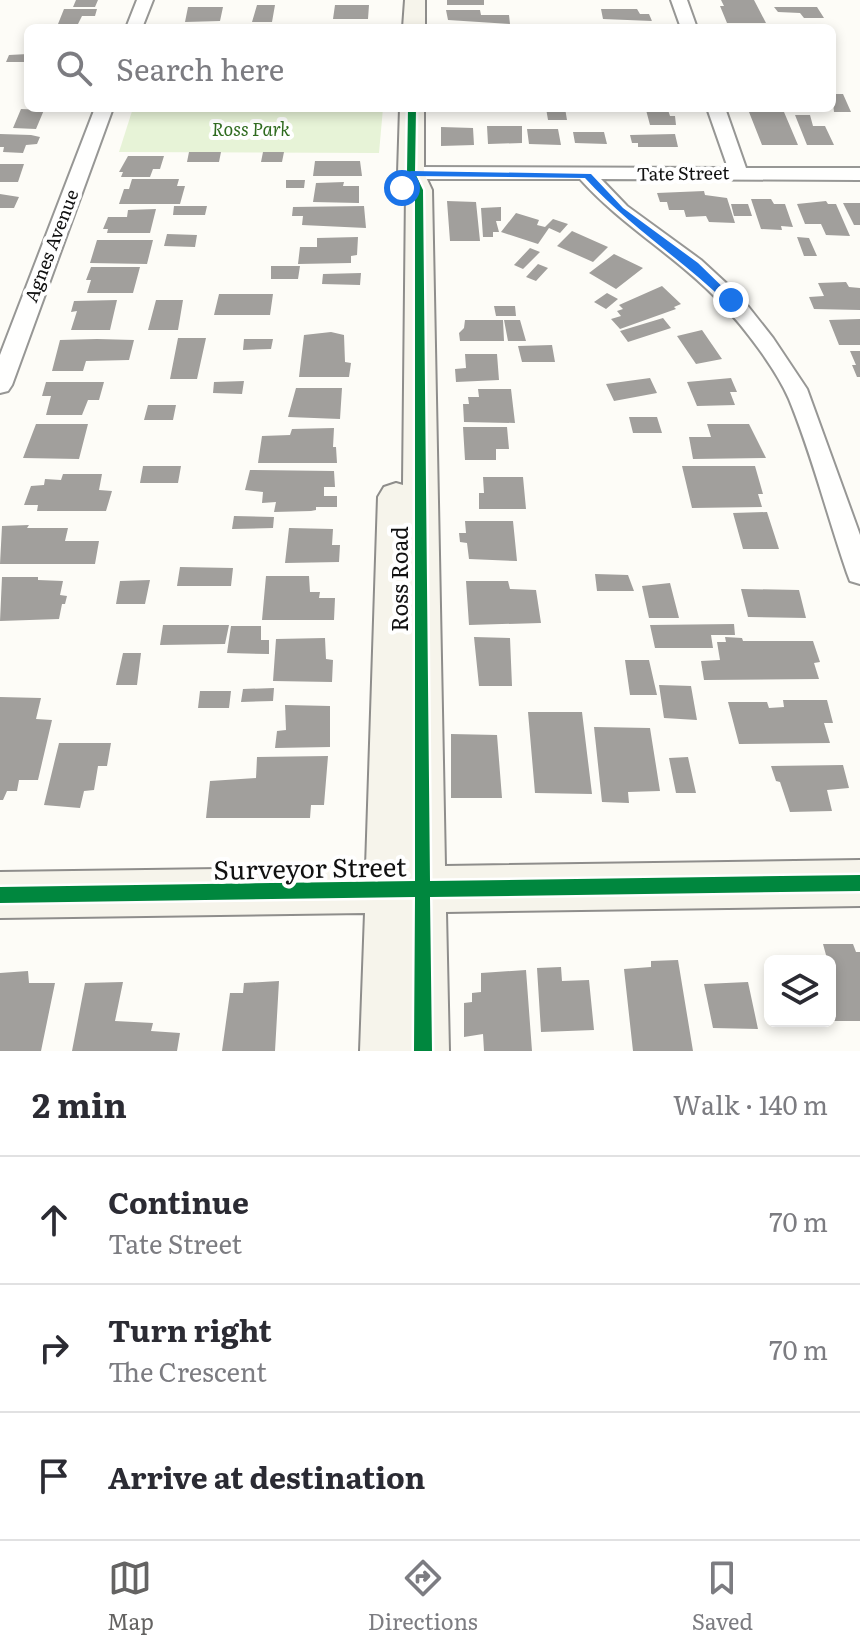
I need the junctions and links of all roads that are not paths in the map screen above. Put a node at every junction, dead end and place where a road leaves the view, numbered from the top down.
1 (145, 0) edge
2 (415, 0) edge
3 (679, 0) edge
4 (136, 24) edge
5 (414, 24) edge
6 (688, 24) edge
7 (102, 112) edge
8 (412, 112) edge
9 (717, 112) edge
10 (411, 173) junction
11 (739, 174) junction
12 (860, 174) edge
13 (587, 176) junction
14 (0, 385) edge
15 (860, 573) edge
16 (860, 883) edge
17 (405, 890) junction
18 (0, 895) edge
19 (386, 1051) edge
20 (423, 1051) edge

1 - 4 street
2 - 5 street
3 - 6 street
7 - 14 street, Agnes Avenue
8 - 10 street, Ross Road
9 - 11 street
10 - 13 street, Tate Street
10 - 17 street, Ross Road
11 - 12 street, Tate Street
11 - 13 street, Tate Street
13 - 15 street
16 - 17 street, Surveyor Street
17 - 18 street, Surveyor Street
17 - 19 street, Ross Road
17 - 20 street, Ross Road

